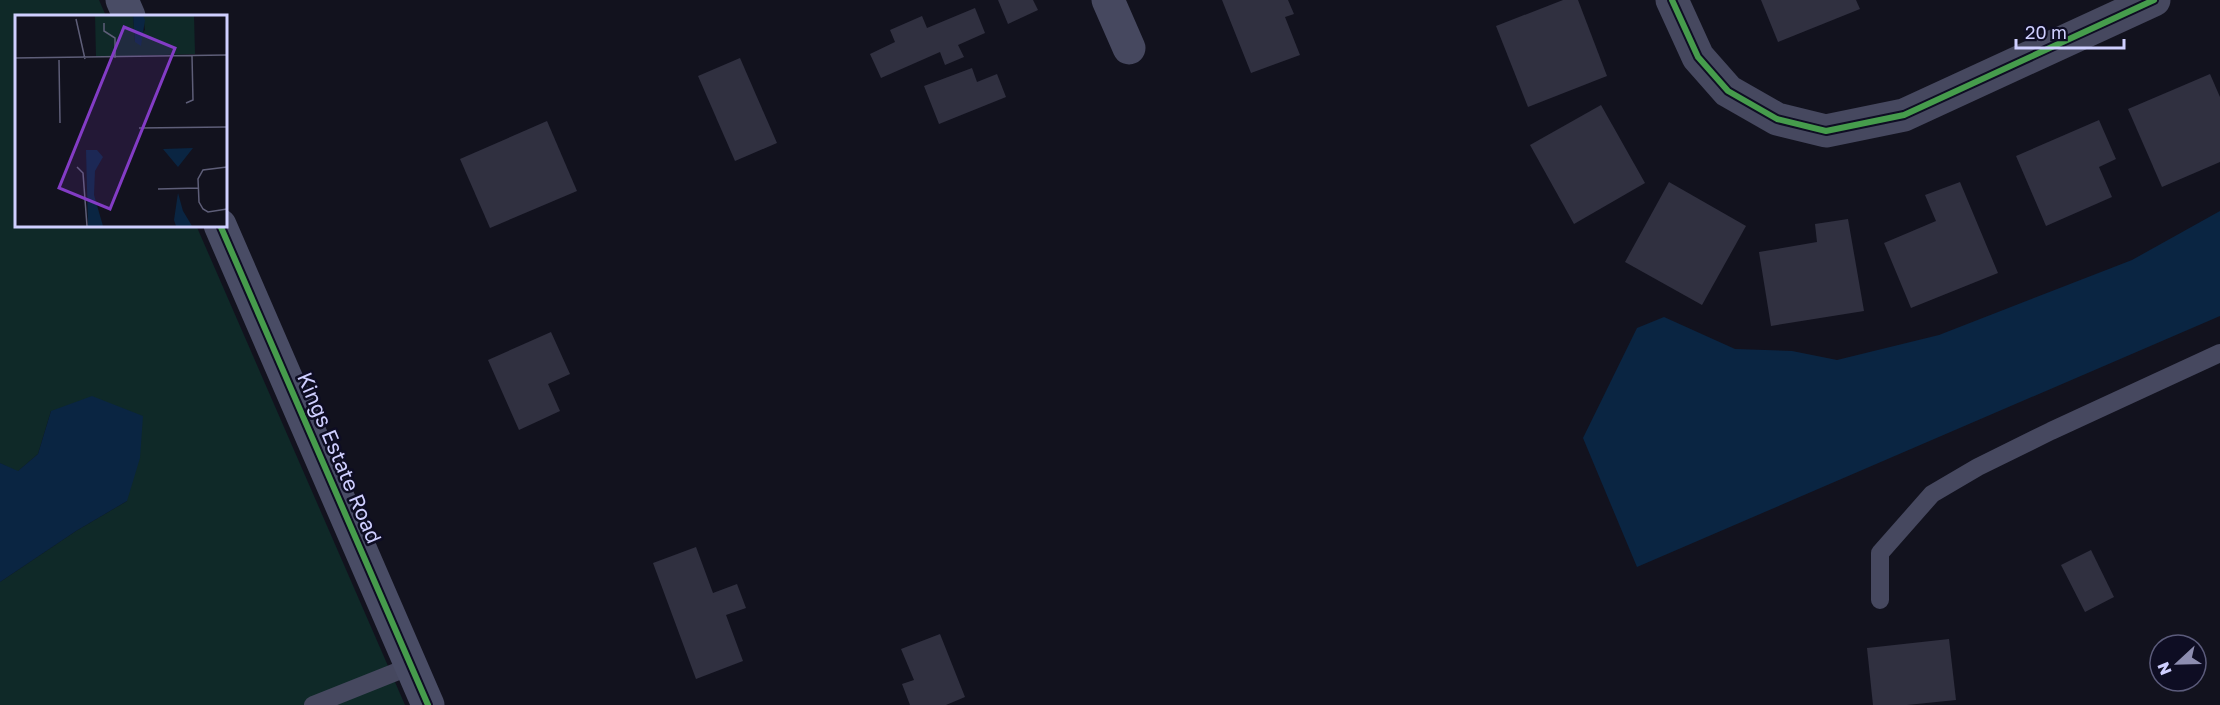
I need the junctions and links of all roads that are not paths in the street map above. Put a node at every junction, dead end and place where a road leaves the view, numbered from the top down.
1 (122, 0) edge
2 (1108, 0) edge
3 (1672, 0) edge
4 (2154, 0) edge
5 (129, 15) edge
6 (1129, 48) dead end
7 (220, 226) edge
8 (2220, 353) edge
9 (1880, 600) dead end
10 (411, 666) junction
11 (313, 705) edge
12 (428, 705) edge

1 - 5 street
2 - 6 street
3 - 4 street
7 - 10 street, Kings Estate Road
8 - 9 lane
10 - 11 lane
10 - 12 street, Kings Estate Road

